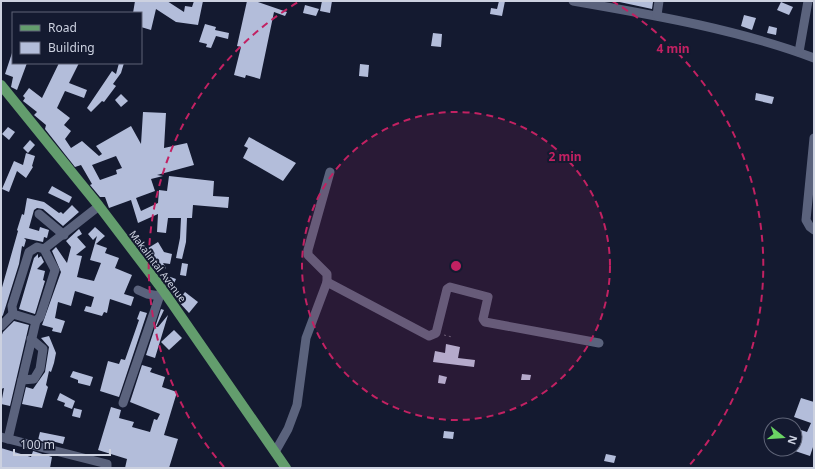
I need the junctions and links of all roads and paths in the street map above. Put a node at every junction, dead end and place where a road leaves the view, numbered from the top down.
1 (573, 1) edge
2 (659, 1) edge
3 (808, 1) edge
4 (657, 15) junction
5 (799, 52) junction
6 (814, 58) edge
7 (1, 85) edge
8 (814, 138) edge
9 (330, 172) dead end
10 (99, 206) junction
11 (39, 214) dead end
12 (814, 230) edge
13 (64, 235) junction
14 (44, 249) junction
15 (327, 282) junction
16 (138, 290) dead end
17 (161, 293) junction
18 (13, 314) junction
19 (36, 321) junction
20 (1, 326) edge
21 (436, 333) junction
22 (452, 337) dead end
23 (31, 339) junction
24 (599, 343) dead end
25 (22, 380) junction
26 (123, 403) dead end
27 (4, 438) edge
28 (275, 452) junction
29 (107, 468) edge
30 (286, 468) edge

1 - 4 street
2 - 4 street
3 - 5 street
4 - 5 street
5 - 6 street
7 - 10 main road, Makalintal Avenue
8 - 12 street
9 - 15 street
10 - 13 street
10 - 17 main road, Makalintal Avenue
11 - 13 street
13 - 14 street
14 - 18 street
14 - 19 street
15 - 21 street
15 - 28 street
16 - 17 street
17 - 26 street
17 - 28 main road, Makalintal Avenue
18 - 19 street
18 - 20 street
19 - 23 street
21 - 22 path
21 - 24 street
23 - 25 street
23 - 25 street
25 - 27 street
27 - 29 street
28 - 30 main road, Makalintal Avenue

